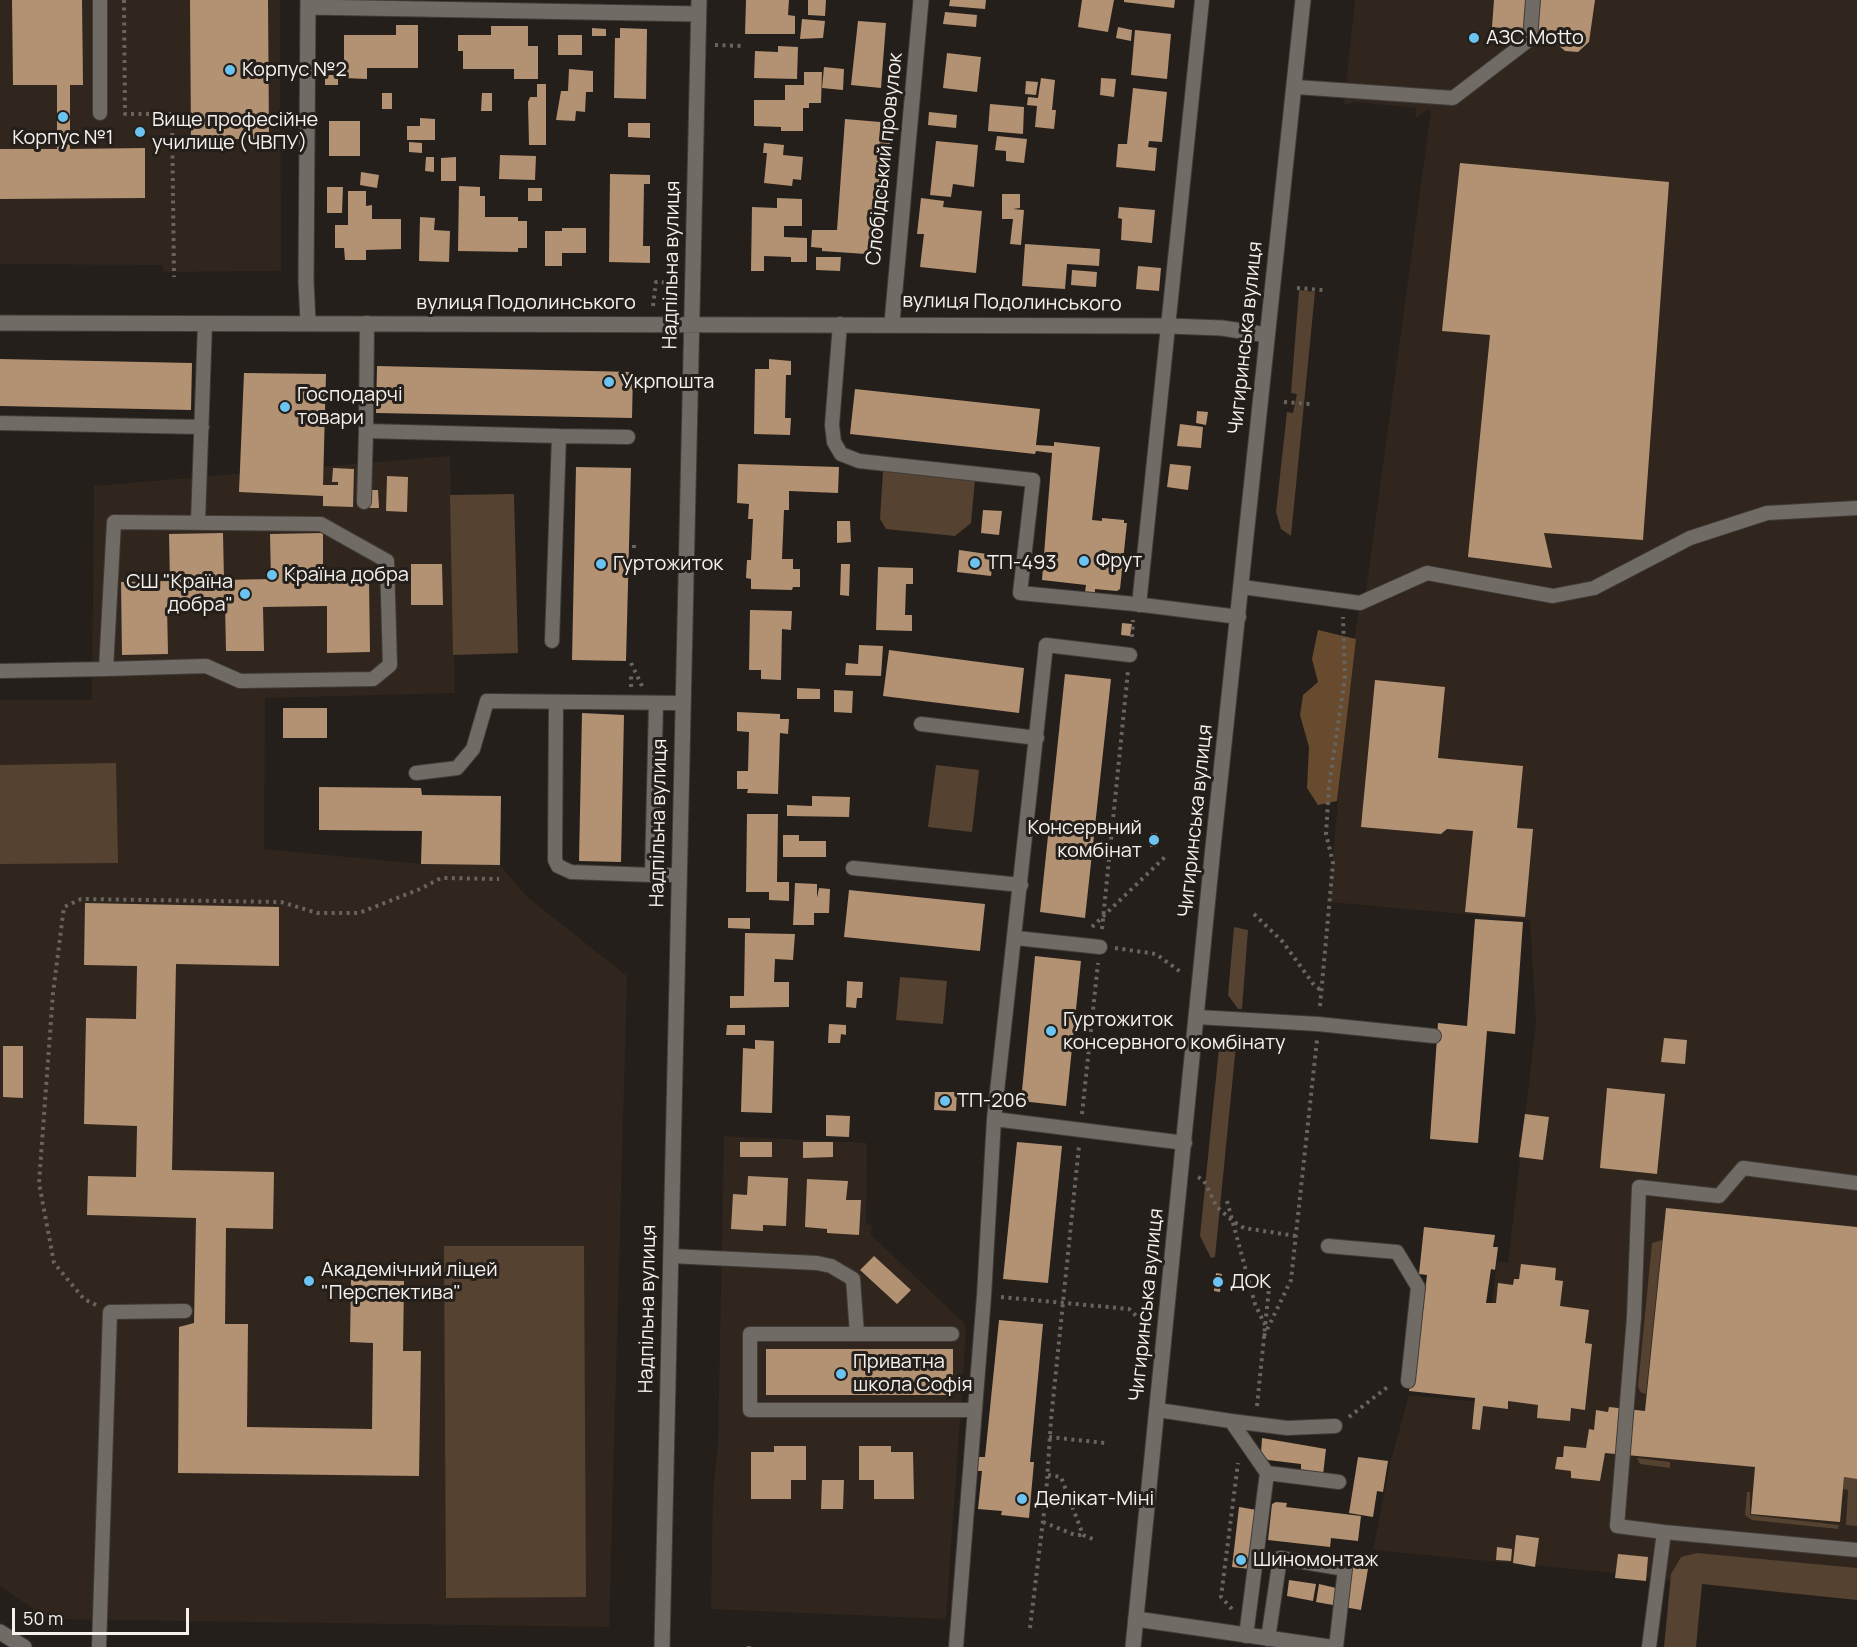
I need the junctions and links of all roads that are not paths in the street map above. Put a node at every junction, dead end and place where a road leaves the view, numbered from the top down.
1 (100, 0) edge
2 (921, 0) edge
3 (1202, 0) edge
4 (1304, 0) edge
5 (1533, 0) edge
6 (308, 4) edge
7 (698, 7) edge
8 (1296, 87) junction
9 (100, 113) dead end
10 (308, 322) junction
11 (0, 323) edge
12 (205, 323) junction
13 (367, 323) junction
14 (892, 323) junction
15 (691, 324) junction
16 (840, 324) junction
17 (1169, 326) junction
18 (1267, 335) junction
19 (0, 423) edge
20 (202, 427) junction
21 (366, 431) junction
22 (559, 436) junction
23 (628, 437) dead end
24 (364, 502) dead end
25 (1857, 505) edge
26 (198, 522) junction
27 (1242, 587) junction
28 (1139, 604) junction
29 (1239, 617) junction
30 (552, 641) dead end
31 (1130, 655) dead end
32 (106, 669) junction
33 (0, 671) edge
34 (556, 702) junction
35 (656, 703) junction
36 (683, 703) junction
37 (921, 724) dead end
38 (1037, 738) junction
39 (416, 773) dead end
40 (853, 868) dead end
41 (652, 875) junction
42 (679, 875) junction
43 (1021, 885) junction
44 (1016, 938) junction
45 (1100, 946) road end
46 (1197, 1017) junction
47 (1434, 1036) dead end
48 (994, 1119) junction
49 (1185, 1143) junction
50 (1857, 1183) edge
51 (1328, 1246) dead end
52 (671, 1256) junction
53 (185, 1311) dead end
54 (857, 1334) junction
55 (952, 1334) dead end
56 (1408, 1382) dead end
57 (974, 1410) junction
58 (1158, 1410) junction
59 (1231, 1421) junction
60 (1335, 1425) road end
61 (1267, 1473) junction
62 (1339, 1482) dead end
63 (1664, 1532) junction
64 (1857, 1550) edge
65 (1136, 1619) junction
66 (0, 1632) edge
67 (1245, 1636) junction
68 (1268, 1639) junction
69 (24, 1647) edge
70 (99, 1647) edge
71 (662, 1647) edge
72 (956, 1647) edge
73 (1133, 1647) edge
74 (1329, 1647) edge
75 (1336, 1647) edge
76 (1649, 1647) edge

1 - 9 lane
2 - 14 street, Слобідський провулок
3 - 17 lane
4 - 8 street, Чигиринська вулиця
5 - 8 lane
6 - 7 street
6 - 10 street
7 - 15 street, Надпільна вулиця
8 - 18 street, Чигиринська вулиця
10 - 12 street, вулиця Подолинського
10 - 13 street, вулиця Подолинського
11 - 12 street, вулиця Подолинського
12 - 20 lane
13 - 15 street, вулиця Подолинського
13 - 21 lane
14 - 16 street, вулиця Подолинського
14 - 17 street, вулиця Подолинського
15 - 16 street, вулиця Подолинського
15 - 36 street, Надпільна вулиця
16 - 28 lane
17 - 18 street, вулиця Подолинського
17 - 28 lane
18 - 27 street, Чигиринська вулиця
19 - 20 lane
20 - 26 lane
21 - 22 lane
21 - 24 lane
22 - 23 lane
22 - 30 lane
25 - 27 lane
26 - 32 lane
26 - 32 lane
27 - 29 street, Чигиринська вулиця
28 - 29 lane
29 - 46 street, Чигиринська вулиця
31 - 38 lane
32 - 33 lane
34 - 35 lane
34 - 39 lane
34 - 41 lane
35 - 36 lane
35 - 41 lane
36 - 42 street, Надпільна вулиця
37 - 38 lane
38 - 43 lane
40 - 43 lane
41 - 42 lane
42 - 52 street, Надпільна вулиця
43 - 44 lane
44 - 45 lane
44 - 48 lane
46 - 47 lane
46 - 49 street, Чигиринська вулиця
48 - 49 lane
48 - 57 lane
49 - 58 street, Чигиринська вулиця
50 - 63 lane
51 - 56 lane
52 - 54 lane
52 - 71 street, Надпільна вулиця
53 - 70 lane
54 - 55 lane
54 - 57 lane
57 - 72 lane
58 - 59 lane
58 - 65 street, Чигиринська вулиця
59 - 60 lane
59 - 61 lane
61 - 62 lane
61 - 67 lane
63 - 64 lane
63 - 76 lane
65 - 67 street
65 - 73 street, Чигиринська вулиця
66 - 69 street
67 - 68 street
68 - 74 street
68 - 75 lane

